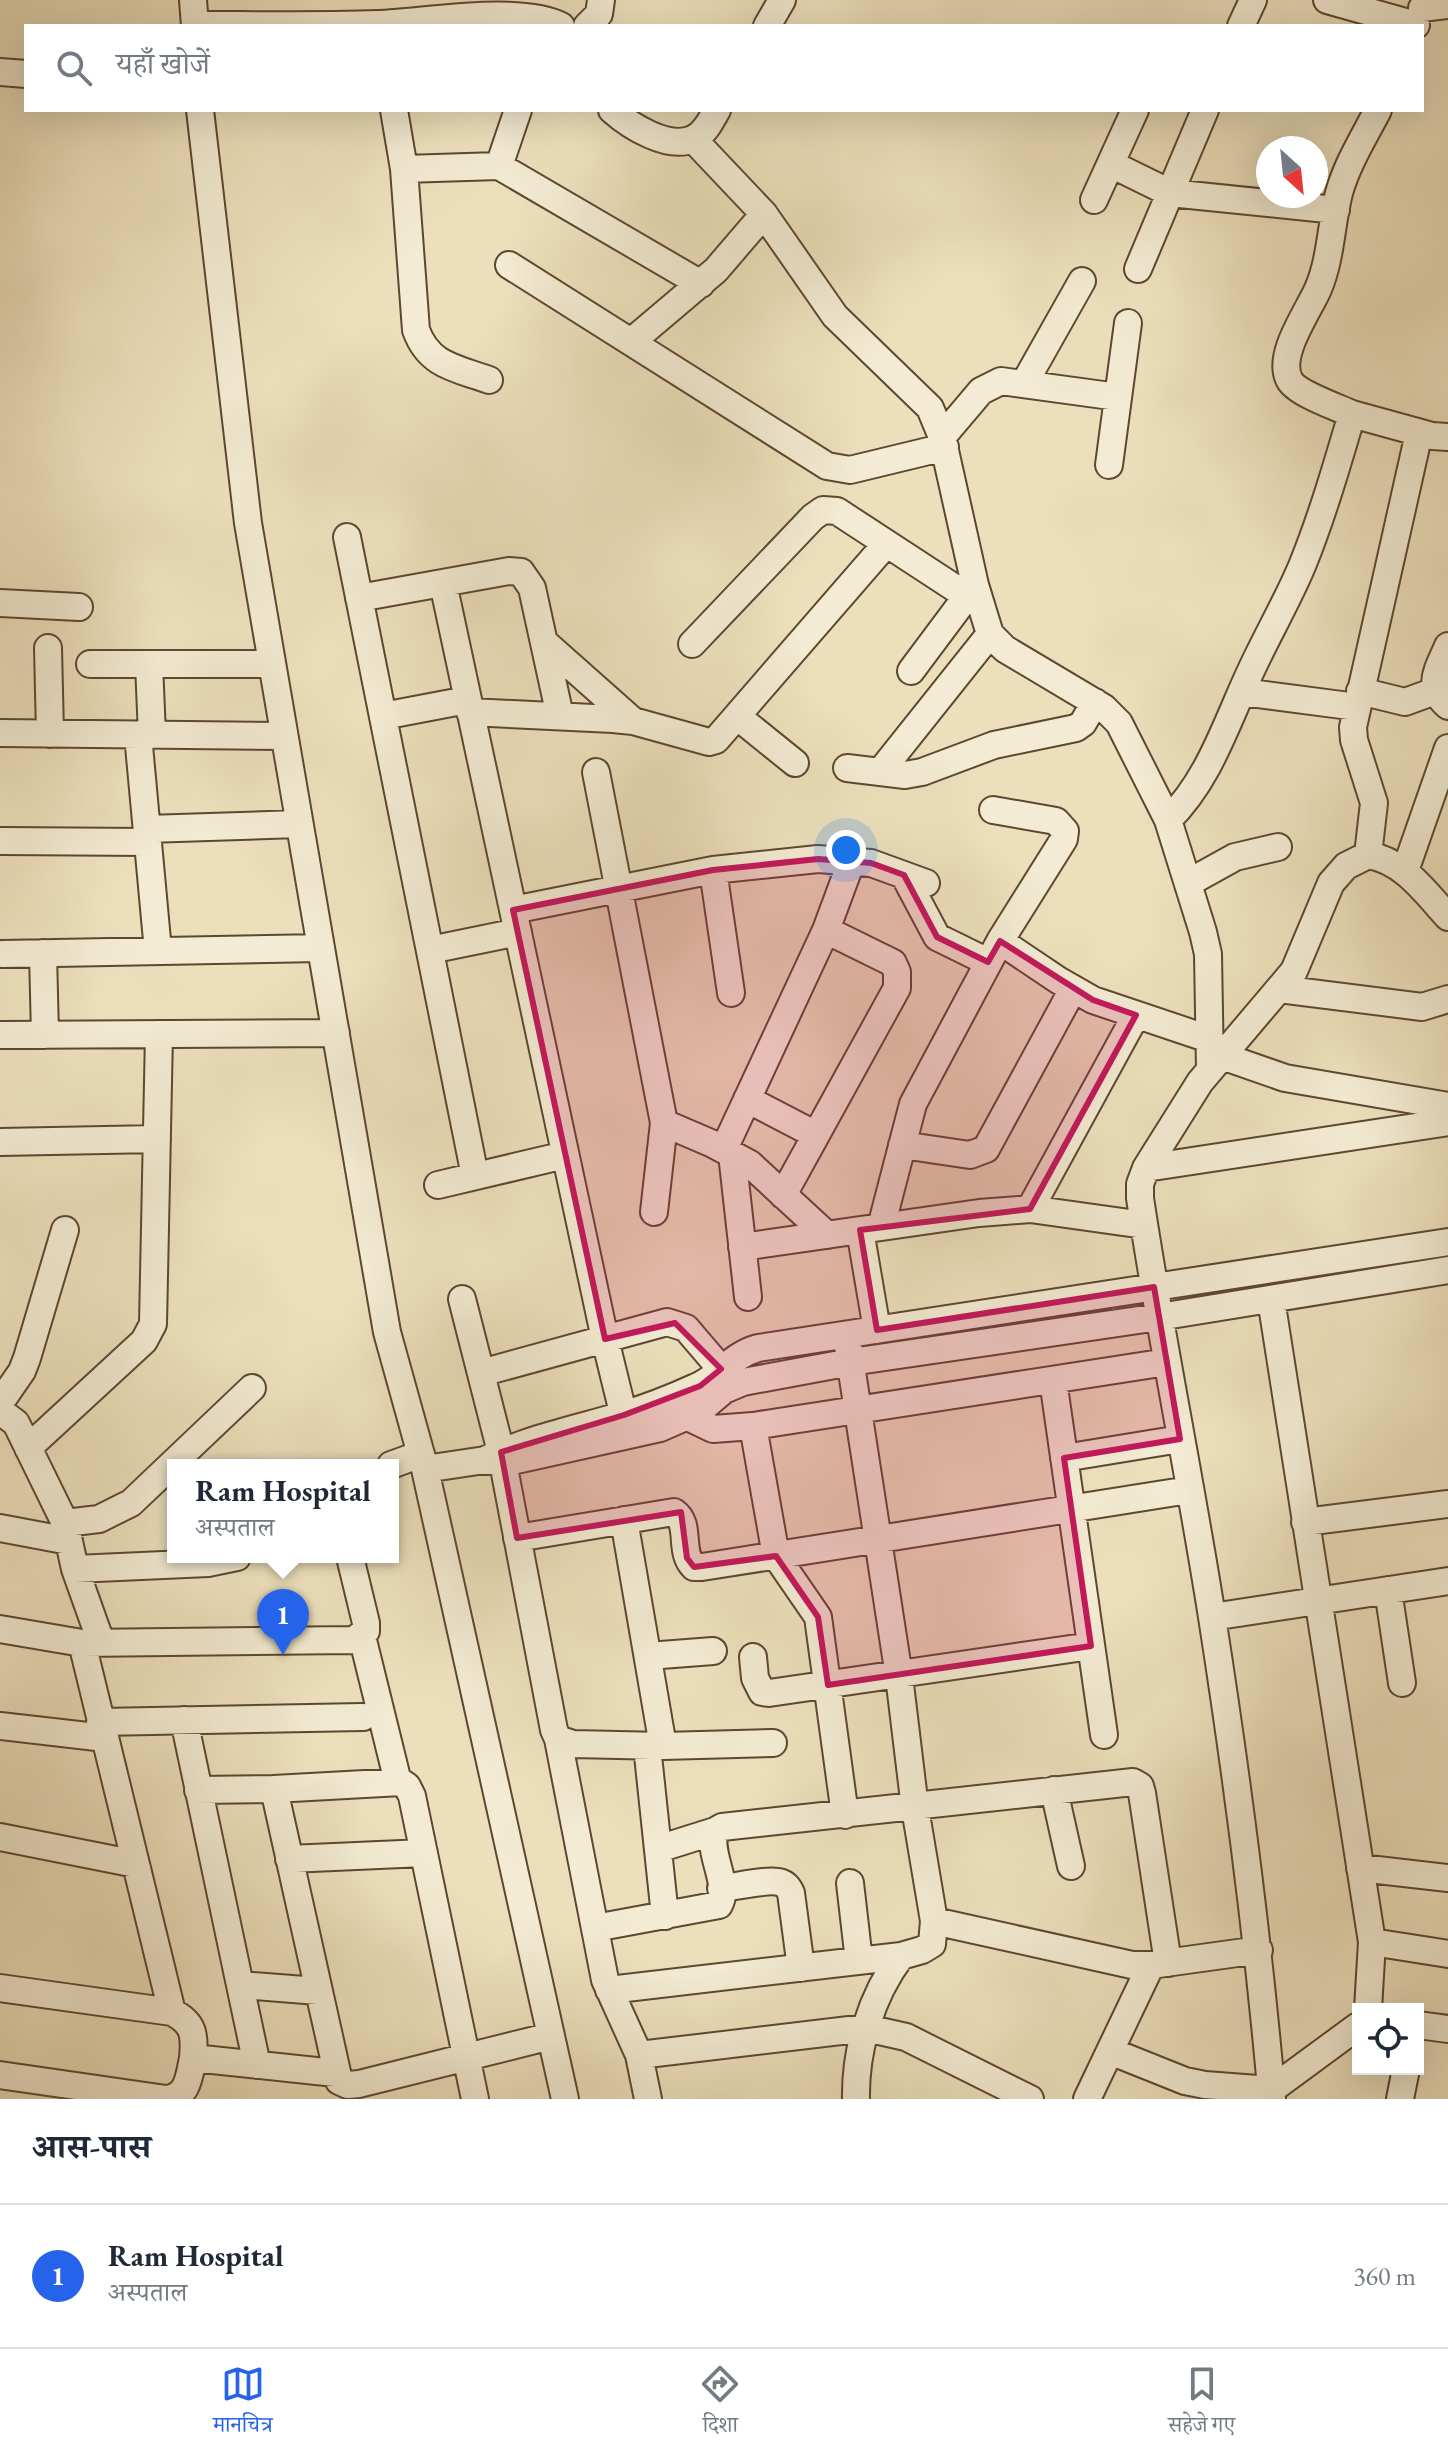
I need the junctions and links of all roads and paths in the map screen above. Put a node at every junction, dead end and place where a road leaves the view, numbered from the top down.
1 (193, 0) edge
2 (601, 0) edge
3 (782, 0) edge
4 (1253, 0) edge
5 (1327, 0) edge
6 (1448, 5) edge
7 (472, 9) edge
8 (414, 11) edge
9 (1419, 15) edge
10 (323, 18) edge
11 (552, 18) edge
12 (195, 24) edge
13 (227, 24) edge
14 (372, 24) edge
15 (382, 24) edge
16 (589, 24) edge
17 (768, 24) edge
18 (1242, 24) edge
19 (0, 72) edge
20 (24, 74) edge
21 (200, 112) edge
22 (394, 112) edge
23 (517, 112) edge
24 (615, 112) edge
25 (716, 112) edge
26 (1134, 112) edge
27 (1204, 112) edge
28 (1377, 112) edge
29 (693, 139) junction
30 (1111, 164) junction
31 (499, 166) junction
32 (404, 169) junction
33 (1170, 193) junction
34 (1094, 200) dead end
35 (1336, 210) junction
36 (764, 214) junction
37 (509, 265) dead end
38 (1138, 269) dead end
39 (1082, 281) dead end
40 (701, 284) junction
41 (1128, 323) dead end
42 (631, 342) junction
43 (489, 380) dead end
44 (1025, 382) junction
45 (1118, 397) junction
46 (1352, 414) junction
47 (1419, 433) junction
48 (1448, 437) edge
49 (944, 442) junction
50 (1109, 465) dead end
51 (347, 537) dead end
52 (886, 544) junction
53 (443, 583) junction
54 (971, 591) junction
55 (359, 598) junction
56 (0, 603) edge
57 (79, 607) dead end
58 (990, 634) junction
59 (544, 642) junction
60 (692, 644) dead end
61 (1448, 646) edge
62 (48, 648) dead end
63 (90, 664) dead end
64 (149, 664) junction
65 (271, 664) junction
66 (911, 671) dead end
67 (1242, 692) junction
68 (1441, 698) edge
69 (1358, 699) junction
70 (1095, 702) junction
71 (469, 706) junction
72 (383, 716) junction
73 (560, 716) junction
74 (738, 717) junction
75 (633, 721) junction
76 (0, 733) edge
77 (50, 734) junction
78 (145, 735) junction
79 (283, 736) junction
80 (1447, 757) edge
81 (795, 763) dead end
82 (847, 768) dead end
83 (596, 772) dead end
84 (880, 772) junction
85 (993, 810) dead end
86 (1168, 820) junction
87 (298, 824) junction
88 (147, 836) junction
89 (0, 841) edge
90 (1278, 847) dead end
91 (1368, 855) junction
92 (852, 860) junction
93 (713, 870) junction
94 (1405, 871) junction
95 (1188, 883) junction
96 (618, 889) junction
97 (1448, 917) edge
98 (515, 921) junction
99 (826, 930) junction
100 (320, 948) junction
101 (430, 950) junction
102 (158, 951) junction
103 (994, 951) junction
104 (43, 953) junction
105 (2, 954) edge
106 (1073, 989) junction
107 (1279, 989) junction
108 (731, 993) dead end
109 (1448, 999) edge
110 (1136, 1015) junction
111 (336, 1033) junction
112 (159, 1034) junction
113 (0, 1035) edge
114 (45, 1035) junction
115 (1213, 1055) junction
116 (747, 1099) junction
117 (1448, 1106) edge
118 (1448, 1122) edge
119 (664, 1123) junction
120 (816, 1135) junction
121 (157, 1139) junction
122 (0, 1142) edge
123 (902, 1145) junction
124 (728, 1151) junction
125 (565, 1155) junction
126 (1146, 1168) junction
127 (475, 1176) junction
128 (438, 1185) dead end
129 (783, 1195) junction
130 (1030, 1209) junction
131 (654, 1212) dead end
132 (1144, 1225) junction
133 (870, 1229) junction
134 (65, 1230) dead end
135 (827, 1235) junction
136 (1448, 1242) edge
137 (742, 1247) junction
138 (1392, 1251) junction
139 (1448, 1270) edge
140 (1238, 1274) junction
141 (1396, 1278) junction
142 (1154, 1287) junction
143 (748, 1297) dead end
144 (462, 1299) dead end
145 (1271, 1299) junction
146 (1242, 1304) junction
147 (1159, 1317) junction
148 (877, 1330) junction
149 (845, 1335) junction
150 (605, 1339) junction
151 (851, 1362) junction
152 (1167, 1362) junction
153 (481, 1373) junction
154 (722, 1380) junction
155 (1053, 1380) junction
156 (252, 1388) dead end
157 (0, 1403) edge
158 (858, 1410) junction
159 (0, 1411) edge
160 (688, 1417) junction
161 (626, 1425) junction
162 (753, 1426) junction
163 (1180, 1439) junction
164 (28, 1448) junction
165 (496, 1458) junction
166 (1064, 1458) junction
167 (177, 1459) edge
168 (423, 1462) junction
169 (399, 1464) edge
170 (167, 1469) edge
171 (1189, 1490) junction
172 (1448, 1504) edge
173 (1071, 1509) junction
174 (624, 1520) junction
175 (1305, 1522) junction
176 (0, 1528) edge
177 (67, 1532) junction
178 (517, 1538) junction
179 (878, 1540) junction
180 (776, 1556) junction
181 (208, 1563) edge
182 (351, 1563) edge
183 (75, 1569) junction
184 (1448, 1581) edge
185 (1388, 1590) junction
186 (1317, 1601) junction
187 (1212, 1617) junction
188 (0, 1629) edge
189 (362, 1636) junction
190 (91, 1642) junction
191 (1091, 1646) junction
192 (713, 1651) dead end
193 (648, 1656) junction
194 (753, 1657) dead end
195 (899, 1676) junction
196 (1402, 1683) dead end
197 (828, 1685) junction
198 (363, 1717) dead end
199 (184, 1720) junction
200 (0, 1726) edge
201 (102, 1730) junction
202 (1104, 1735) dead end
203 (558, 1739) junction
204 (773, 1743) dead end
205 (655, 1746) junction
206 (398, 1782) junction
207 (274, 1789) junction
208 (198, 1790) junction
209 (1054, 1790) junction
210 (915, 1808) junction
211 (845, 1815) junction
212 (715, 1831) junction
213 (0, 1837) edge
214 (658, 1849) junction
215 (424, 1853) junction
216 (289, 1859) junction
217 (136, 1864) junction
218 (1071, 1866) dead end
219 (1360, 1868) junction
220 (1448, 1878) edge
221 (850, 1883) dead end
222 (721, 1888) junction
223 (665, 1916) junction
224 (934, 1921) junction
225 (595, 1928) junction
226 (1372, 1942) junction
227 (1259, 1950) junction
228 (1448, 1954) edge
229 (901, 1956) junction
230 (859, 1961) junction
231 (1159, 1964) junction
232 (801, 1968) junction
233 (240, 1985) junction
234 (0, 1988) edge
235 (609, 1990) junction
236 (318, 1991) junction
237 (1368, 2003) edge
238 (172, 2012) junction
239 (1424, 2026) edge
240 (866, 2028) junction
241 (1448, 2029) edge
242 (1352, 2031) edge
243 (551, 2036) junction
244 (1110, 2051) junction
245 (639, 2055) junction
246 (193, 2058) junction
247 (465, 2058) junction
248 (257, 2065) junction
249 (335, 2073) junction
250 (0, 2075) edge
251 (1405, 2075) edge
252 (1272, 2094) edge
253 (848, 2098) edge
254 (166, 2099) edge
255 (475, 2099) edge
256 (565, 2099) edge
257 (648, 2099) edge
258 (1030, 2099) edge
259 (1087, 2099) edge
260 (1400, 2099) edge

1 - 12 street
2 - 16 street
3 - 17 street
4 - 18 street
5 - 9 street
6 - 9 street
7 - 8 street
7 - 11 street
8 - 15 street
10 - 13 street
10 - 14 street
19 - 20 street
21 - 65 street
22 - 32 street
23 - 31 street
24 - 29 street
25 - 29 street
26 - 30 street
27 - 33 street
28 - 35 street
29 - 36 street
30 - 33 street
30 - 34 street
31 - 32 street
31 - 40 street
32 - 43 street
33 - 35 street
33 - 38 street
35 - 46 street
36 - 40 street
36 - 49 street
37 - 42 street
39 - 44 street
40 - 42 street
41 - 45 street
42 - 49 street
44 - 45 street
44 - 49 street
45 - 50 street
46 - 47 street
46 - 67 street
47 - 48 street
47 - 69 street
49 - 54 street
51 - 55 street
52 - 54 street
52 - 60 street
52 - 74 street
53 - 55 street
53 - 59 street
53 - 71 street
54 - 58 street
54 - 66 street
55 - 72 street
56 - 57 street
58 - 70 street
58 - 84 street
59 - 73 street
59 - 75 street
61 - 68 street
62 - 77 street
63 - 64 street
64 - 65 street
64 - 78 street
65 - 79 street
67 - 69 street
67 - 86 street
68 - 69 street
69 - 91 street
70 - 84 street
70 - 86 street
71 - 72 street
71 - 73 street
71 - 98 street
72 - 101 street
73 - 75 street
74 - 75 street
74 - 81 street
76 - 77 street
77 - 78 street
78 - 79 street
78 - 88 street
79 - 87 street
80 - 94 street
82 - 84 street
83 - 96 street
85 - 103 street
86 - 95 street
87 - 88 street
87 - 100 street
88 - 89 street
88 - 102 street
90 - 95 street
91 - 94 street
91 - 107 street
92 - 93 street
92 - 99 street
92 - 103 street
93 - 96 street
93 - 108 street
94 - 97 street
95 - 115 street
96 - 98 street
96 - 119 street
98 - 101 street
98 - 125 street
99 - 116 street
99 - 120 street
100 - 102 street
100 - 111 street
101 - 127 street
102 - 104 street
103 - 106 street
103 - 123 street
104 - 105 street
104 - 114 street
106 - 110 street
106 - 123 street
107 - 109 street
107 - 115 street
110 - 115 street
110 - 130 street
111 - 112 street
111 - 168 street
112 - 114 street
112 - 121 street
113 - 114 street
115 - 117 street
115 - 126 street
116 - 120 street
116 - 124 street
118 - 126 street
119 - 124 street
119 - 131 street
120 - 129 street
121 - 122 street
121 - 164 street
123 - 133 street
124 - 129 street
124 - 137 street
125 - 127 street
125 - 150 street
126 - 132 street
127 - 128 street
129 - 135 street
130 - 132 street
130 - 133 street
132 - 142 street
133 - 135 street
133 - 148 street
134 - 157 street
135 - 137 street
136 - 138 street
137 - 143 street
138 - 140 street
138 - 141 street
139 - 141 street
140 - 142 street
140 - 146 street
141 - 145 street
142 - 147 street
142 - 148 street
144 - 153 street
145 - 146 street
145 - 175 street
146 - 147 street
147 - 151 street
147 - 152 street
148 - 149 street
149 - 151 street
149 - 154 street
150 - 153 street
150 - 154 street
150 - 161 street
151 - 154 street
151 - 158 street
152 - 155 street
152 - 163 street
153 - 165 street
154 - 160 street
154 - 161 street
155 - 158 street
155 - 166 street
156 - 167 street
158 - 162 street
158 - 179 street
159 - 164 street
160 - 161 street
160 - 162 street
161 - 165 street
162 - 180 street
163 - 166 street
163 - 171 street
164 - 177 street
165 - 168 street
165 - 178 street
166 - 173 street
168 - 169 street
168 - 243 street
170 - 177 street
171 - 173 street
171 - 187 street
172 - 175 street
173 - 179 street
173 - 191 street
174 - 178 street
174 - 180 street
174 - 193 street
175 - 186 street
176 - 177 street
177 - 183 street
178 - 203 street
179 - 180 street
179 - 195 street
180 - 197 street
181 - 183 street
182 - 189 street
183 - 190 street
184 - 185 street
185 - 186 street
185 - 196 street
186 - 187 street
186 - 219 street
187 - 227 street
188 - 190 street
189 - 190 street
189 - 206 street
190 - 201 street
191 - 195 street
191 - 202 street
192 - 193 street
193 - 205 street
194 - 197 street
195 - 197 street
195 - 210 street
197 - 211 street
198 - 199 street
199 - 201 street
199 - 208 street
200 - 201 street
201 - 217 street
203 - 205 street
203 - 225 street
204 - 205 street
205 - 214 street
206 - 207 street
206 - 215 street
207 - 208 street
207 - 216 street
208 - 233 street
209 - 210 street
209 - 218 street
209 - 231 street
210 - 211 street
210 - 224 street
211 - 212 street
212 - 214 street
212 - 222 street
213 - 217 street
214 - 223 street
215 - 216 street
215 - 247 street
216 - 236 street
217 - 238 street
219 - 220 street
219 - 226 street
221 - 230 street
222 - 223 street
222 - 232 street
223 - 225 street
224 - 229 street
224 - 231 street
225 - 235 street
226 - 228 street
226 - 237 street
227 - 231 street
227 - 252 street
229 - 230 street
229 - 240 street
230 - 232 street
231 - 244 street
232 - 235 street
233 - 236 street
233 - 248 street
234 - 238 street
235 - 245 street
236 - 249 street
238 - 246 street
239 - 241 street
240 - 245 street
240 - 253 street
240 - 258 street
242 - 252 street
243 - 247 street
243 - 256 street
244 - 252 street
244 - 259 street
245 - 257 street
246 - 248 street
246 - 254 street
247 - 249 street
247 - 255 street
248 - 249 street
250 - 254 street
251 - 260 street

